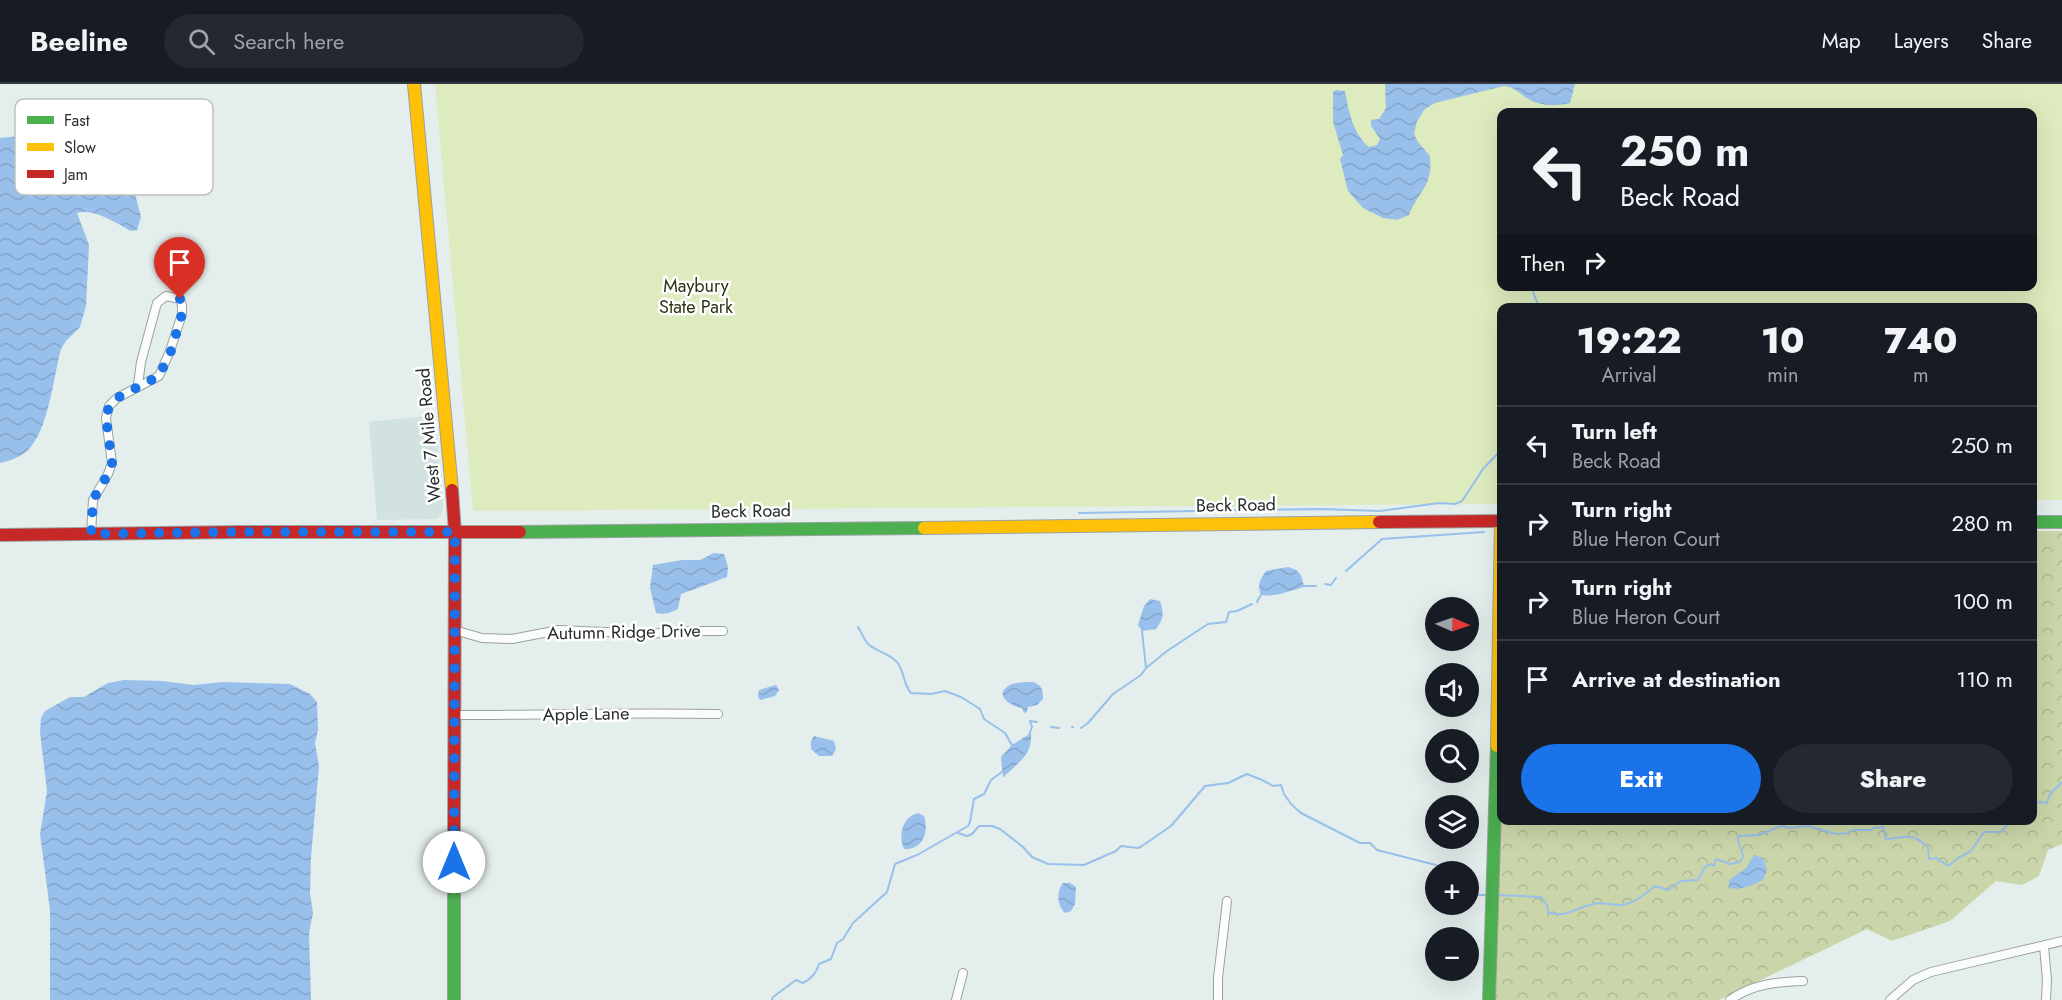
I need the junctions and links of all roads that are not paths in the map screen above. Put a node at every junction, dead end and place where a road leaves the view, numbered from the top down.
1 (414, 84) edge
2 (138, 385) junction
3 (1497, 521) edge
4 (2037, 522) edge
5 (2062, 522) edge
6 (455, 532) junction
7 (91, 534) junction
8 (0, 535) edge
9 (454, 630) junction
10 (723, 631) dead end
11 (718, 714) dead end
12 (454, 715) junction
13 (1497, 749) edge
14 (1227, 902) dead end
15 (2062, 942) edge
16 (2044, 946) junction
17 (963, 973) dead end
18 (1803, 981) dead end
19 (454, 1000) edge
20 (956, 1000) edge
21 (1218, 1000) edge
22 (1489, 1000) edge
23 (1730, 1000) edge
24 (1890, 1000) edge
25 (2046, 1000) edge

1 - 6 main road, West 7 Mile Road
2 - 2 street
2 - 7 street
3 - 6 main road, Beck Road
4 - 5 main road
6 - 7 main road, Beck Road
6 - 9 main road, West 7 Mile Road
7 - 8 main road, Beck Road
9 - 10 street, Autumn Ridge Drive
9 - 12 main road, West 7 Mile Road
11 - 12 street, Apple Lane
12 - 19 main road, West 7 Mile Road
13 - 22 main road
14 - 21 street
15 - 16 street
16 - 24 street
16 - 25 street
17 - 20 street
18 - 23 street

